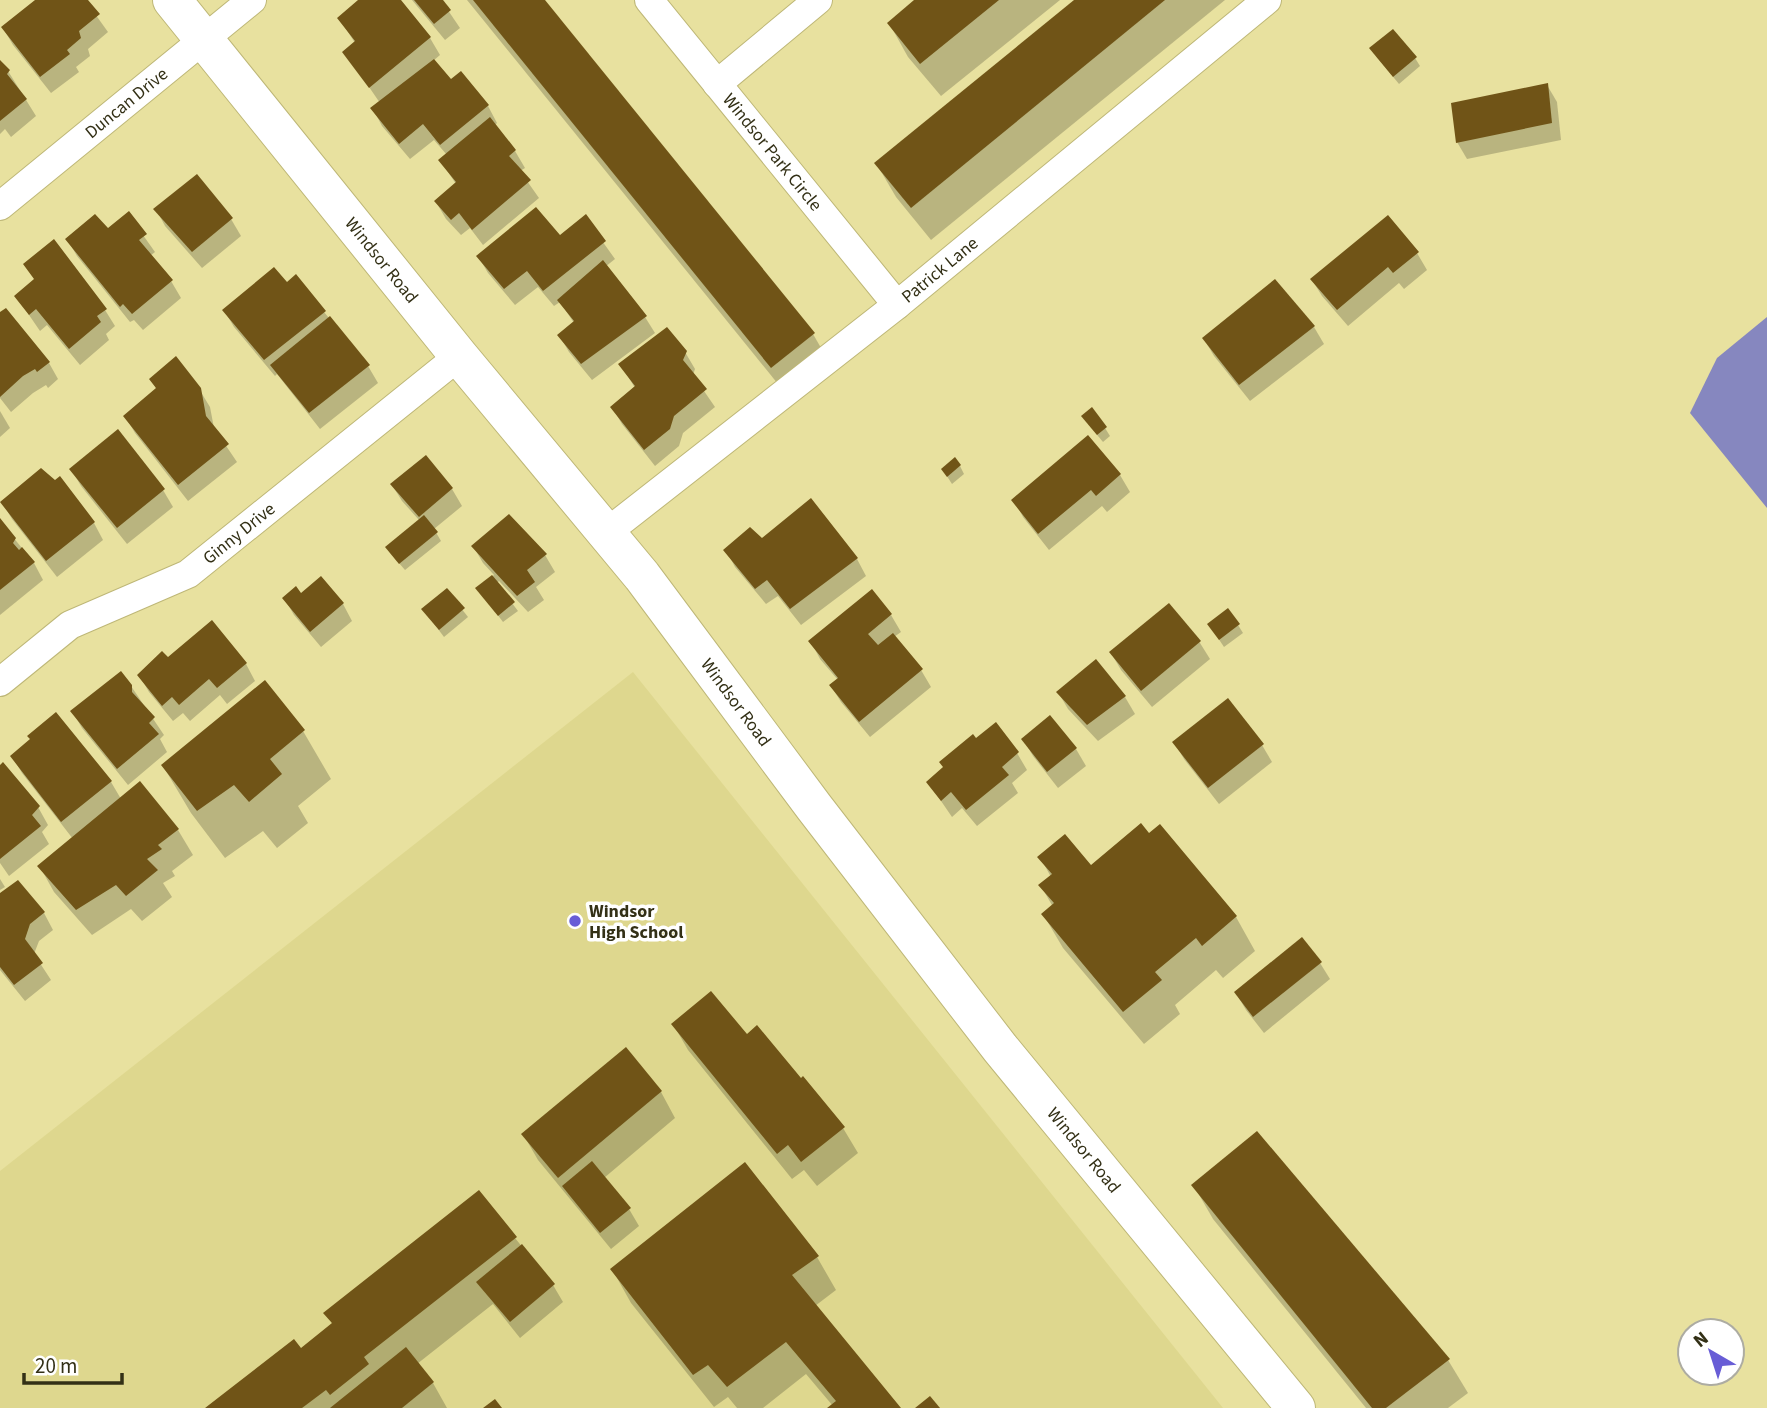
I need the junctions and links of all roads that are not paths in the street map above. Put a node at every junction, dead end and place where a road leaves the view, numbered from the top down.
1 (172, 0) edge
2 (252, 0) edge
3 (649, 0) edge
4 (818, 0) edge
5 (1267, 0) edge
6 (203, 38) junction
7 (717, 84) junction
8 (0, 206) edge
9 (897, 305) junction
10 (459, 356) junction
11 (606, 533) junction
12 (0, 682) edge
13 (1296, 1408) edge

1 - 6 main road, Windsor Road
2 - 6 street, Duncan Drive
3 - 7 street, Windsor Park Circle
4 - 7 street
5 - 9 street, Patrick Lane
6 - 8 street, Duncan Drive
6 - 10 main road, Windsor Road
7 - 9 street, Windsor Park Circle
9 - 11 street, Patrick Lane
10 - 11 main road, Windsor Road
10 - 12 street, Ginny Drive
11 - 13 main road, Windsor Road

